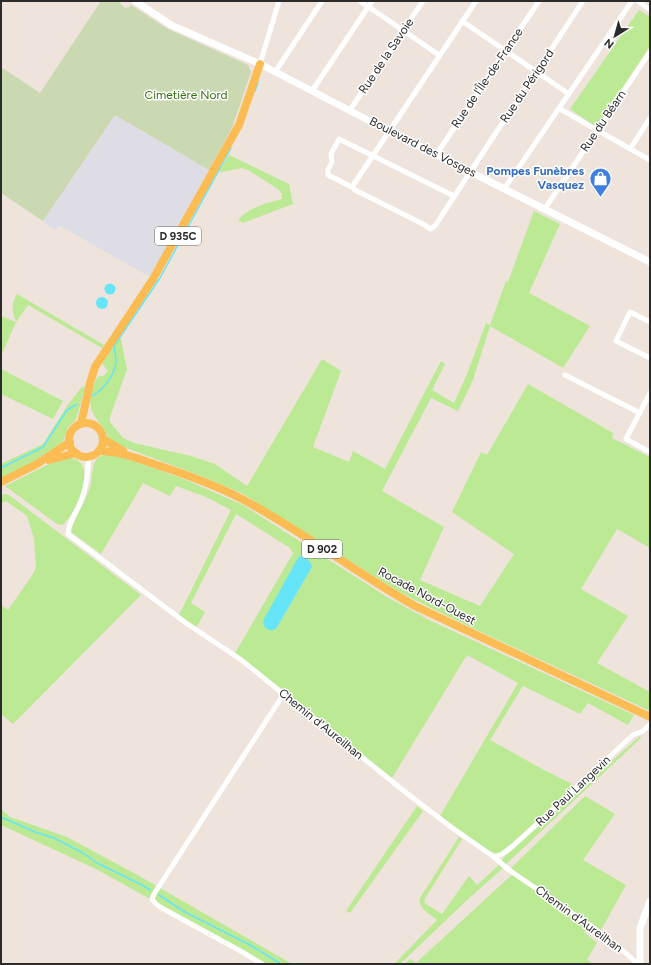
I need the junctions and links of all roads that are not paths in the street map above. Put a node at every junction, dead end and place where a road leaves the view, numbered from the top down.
1 (135, 1) edge
2 (279, 1) edge
3 (322, 1) edge
4 (360, 1) edge
5 (372, 1) edge
6 (423, 1) edge
7 (476, 1) edge
8 (539, 1) edge
9 (583, 1) edge
10 (632, 1) edge
11 (638, 1) edge
12 (368, 6) junction
13 (650, 10) edge
14 (462, 22) junction
15 (403, 30) junction
16 (505, 51) junction
17 (650, 52) edge
18 (439, 55) junction
19 (260, 64) junction
20 (275, 72) junction
21 (537, 72) junction
22 (312, 91) junction
23 (569, 94) junction
24 (560, 109) junction
25 (350, 110) junction
26 (650, 118) edge
27 (596, 130) junction
28 (389, 131) junction
29 (630, 149) junction
30 (372, 155) junction
31 (436, 155) junction
32 (650, 160) edge
33 (470, 171) junction
34 (352, 187) junction
35 (504, 190) junction
36 (454, 196) junction
37 (544, 210) junction
38 (650, 262) edge
39 (650, 322) edge
40 (650, 358) edge
41 (565, 375) dead end
42 (650, 393) edge
43 (86, 403) junction
44 (640, 413) junction
45 (81, 424) junction
46 (92, 424) junction
47 (103, 439) junction
48 (70, 442) junction
49 (98, 451) junction
50 (650, 452) edge
51 (76, 453) junction
52 (88, 456) junction
53 (134, 457) junction
54 (37, 464) junction
55 (1, 482) edge
56 (283, 695) junction
57 (650, 717) edge
58 (650, 724) edge
59 (494, 857) junction
60 (650, 901) edge
61 (262, 964) edge
62 (639, 964) edge

1 - 19 main road, Boulevard des Vosges
2 - 19 street
3 - 20 street
4 - 12 street
5 - 12 street
6 - 15 street, Rue de la Savoie
7 - 14 street
8 - 16 street, Rue de l'Île-de-France
9 - 21 street, Rue du Périgord
10 - 23 street
11 - 13 street
12 - 15 street
12 - 22 street
14 - 16 street
14 - 18 street
15 - 18 street
15 - 25 street, Rue de la Savoie
16 - 21 street
16 - 31 street, Rue de l'Île-de-France
17 - 27 street, Rue du Béarn
18 - 28 street
19 - 20 main road, Boulevard des Vosges
19 - 43 main road, D 935C
20 - 22 main road, Boulevard des Vosges
21 - 23 street
21 - 33 street, Rue du Périgord
22 - 25 main road, Boulevard des Vosges
23 - 24 street
24 - 27 street
24 - 35 street
25 - 28 main road, Boulevard des Vosges
26 - 29 street
27 - 29 street
27 - 37 street, Rue du Béarn
28 - 30 street
28 - 31 main road, Boulevard des Vosges
29 - 32 street
30 - 34 street
30 - 34 street
30 - 36 street
31 - 33 main road, Boulevard des Vosges
33 - 35 main road, Boulevard des Vosges
33 - 36 street, Rue du Périgord
34 - 36 street, Rue du Périgord
35 - 37 main road, Boulevard des Vosges
37 - 38 main road, Boulevard des Vosges
39 - 40 street
41 - 44 street
42 - 44 street
43 - 45 main road, D 935C
43 - 46 main road, D 935C
44 - 50 street
45 - 46 main road
45 - 48 main road
46 - 47 main road
47 - 49 main road
47 - 53 main road, Rocade Nord-Ouest / D 902
48 - 51 main road
48 - 54 main road
49 - 52 main road
49 - 53 main road, Rocade Nord-Ouest / D 902
51 - 52 main road
51 - 54 main road
52 - 56 street, Chemin d'Aureilhan
53 - 57 main road, Rocade Nord-Ouest / D 902
54 - 55 main road
56 - 59 street, Chemin d'Aureilhan
56 - 61 street
58 - 59 street, Rue Paul Langevin
59 - 62 street, Chemin d'Aureilhan
60 - 62 main road

